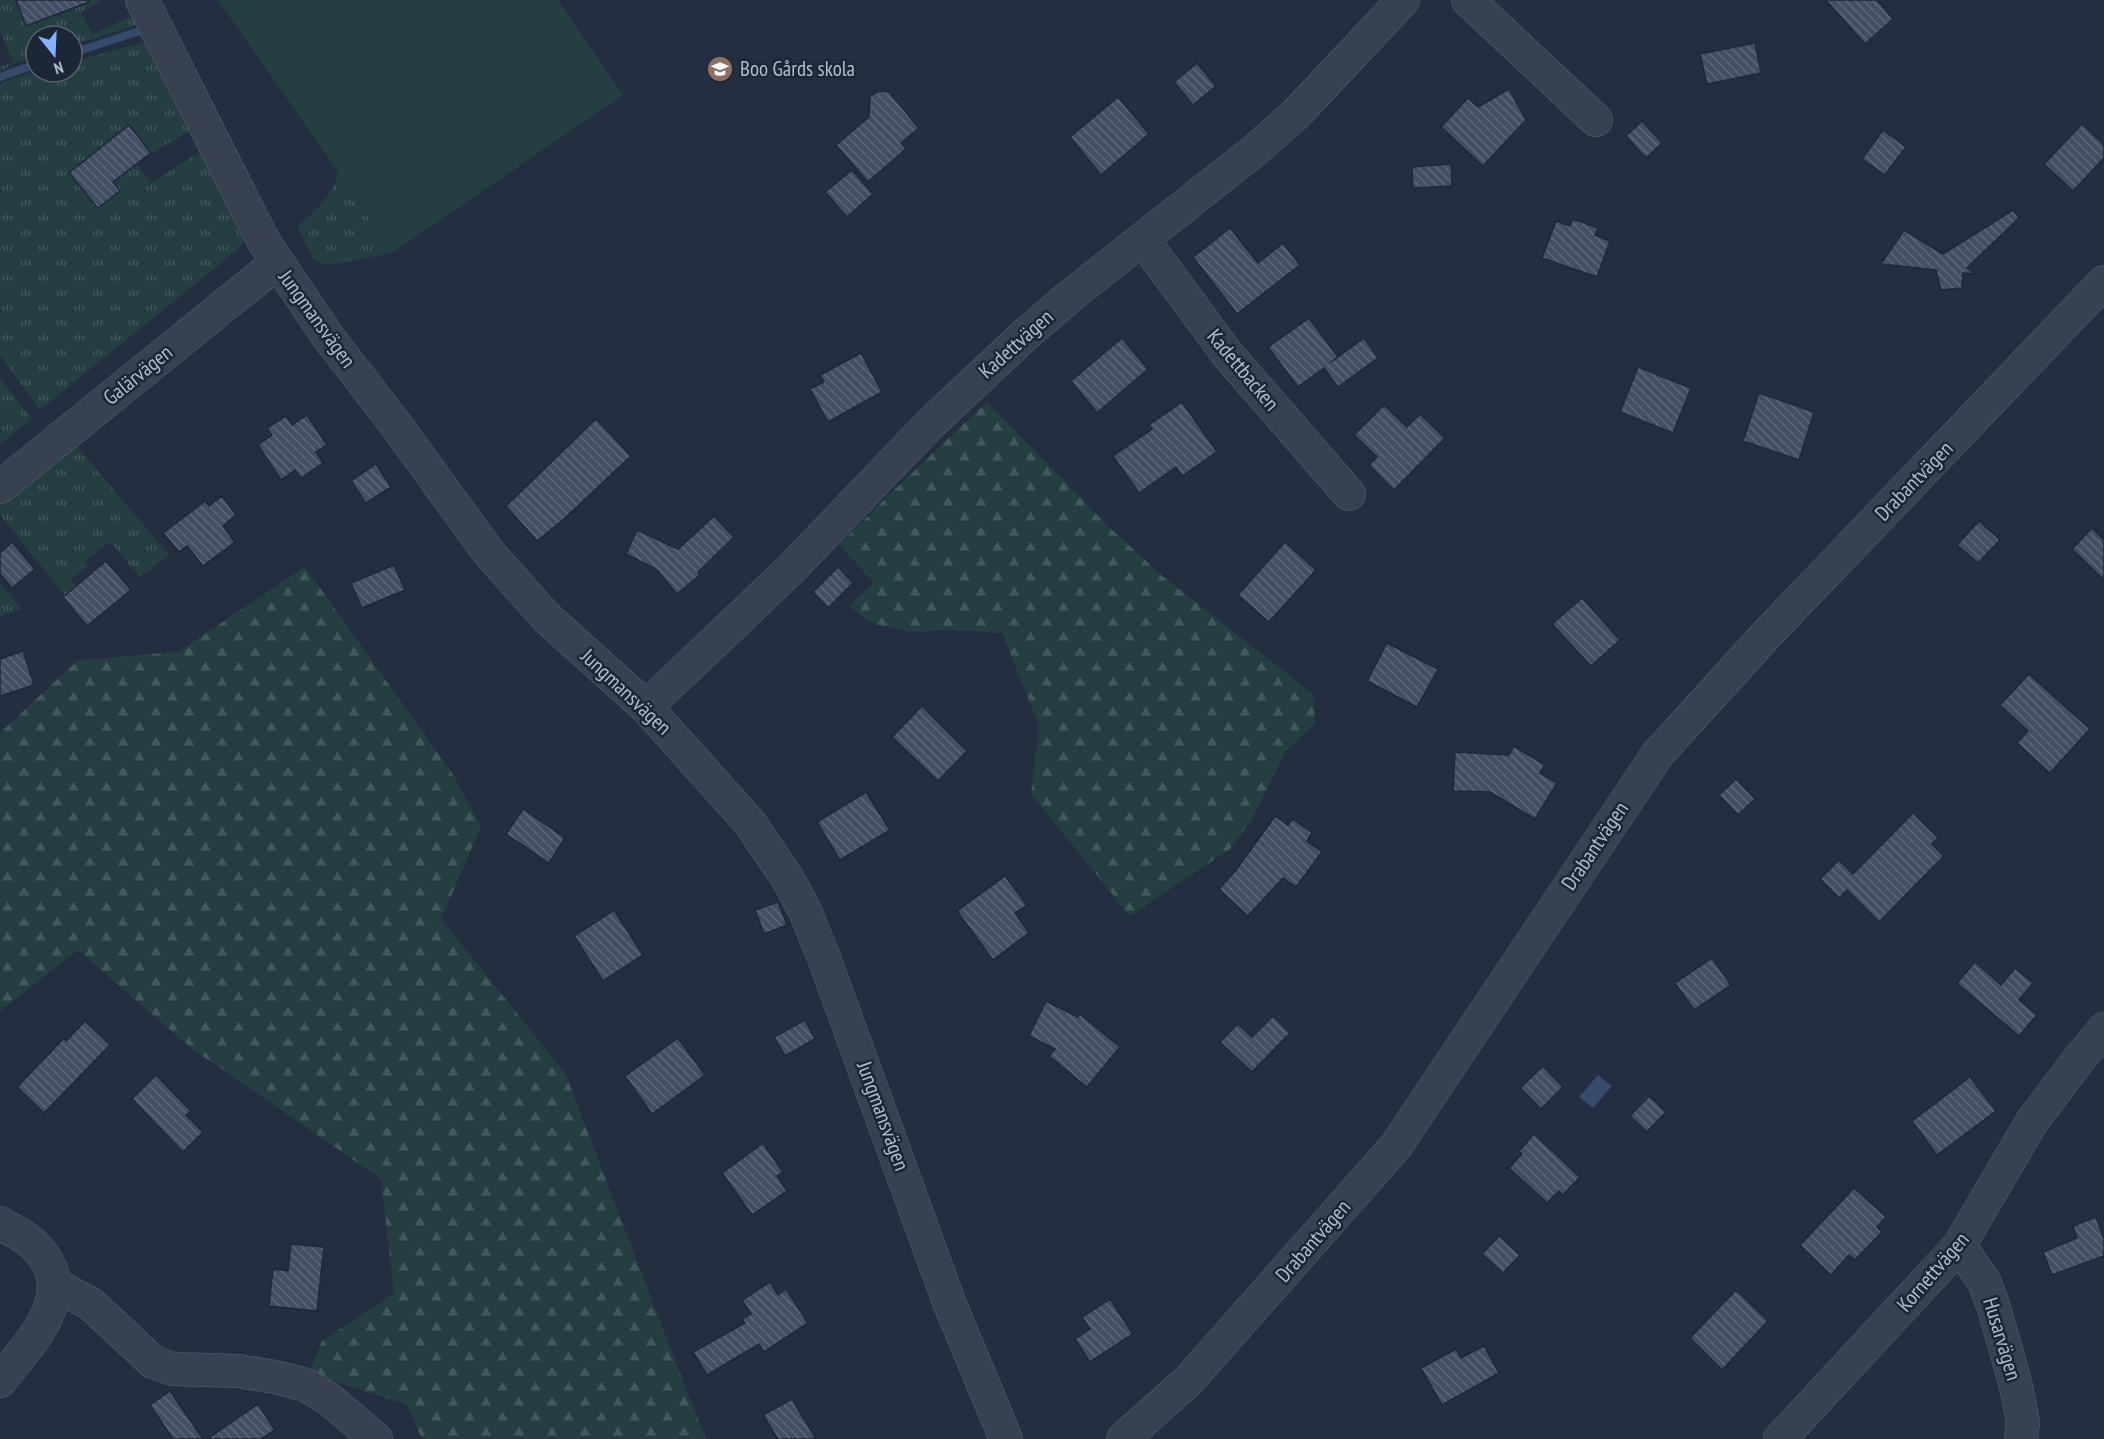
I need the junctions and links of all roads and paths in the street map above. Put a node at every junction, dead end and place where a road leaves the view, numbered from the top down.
1 (142, 0) edge
2 (1403, 0) edge
3 (1468, 0) edge
4 (1596, 120) dead end
5 (1143, 240) junction
6 (276, 262) junction
7 (2104, 282) edge
8 (0, 487) edge
9 (1349, 494) dead end
10 (646, 707) junction
11 (2104, 1029) edge
12 (0, 1223) edge
13 (1959, 1246) junction
14 (55, 1285) junction
15 (0, 1381) edge
16 (376, 1439) edge
17 (1006, 1439) edge
18 (1123, 1439) edge
19 (1780, 1439) edge
20 (2021, 1439) edge

1 - 6 street, Jungmansvägen
2 - 5 street, Kadettvägen
3 - 4 street
5 - 9 street, Kadettbacken
5 - 10 street, Kadettvägen
6 - 8 street, Galärvägen
6 - 10 street, Jungmansvägen
7 - 18 street, Drabantvägen
10 - 17 street, Jungmansvägen
11 - 13 street, Kornettvägen
12 - 14 street
13 - 19 street, Kornettvägen
13 - 20 street, Husarvägen
14 - 15 street
14 - 16 street

